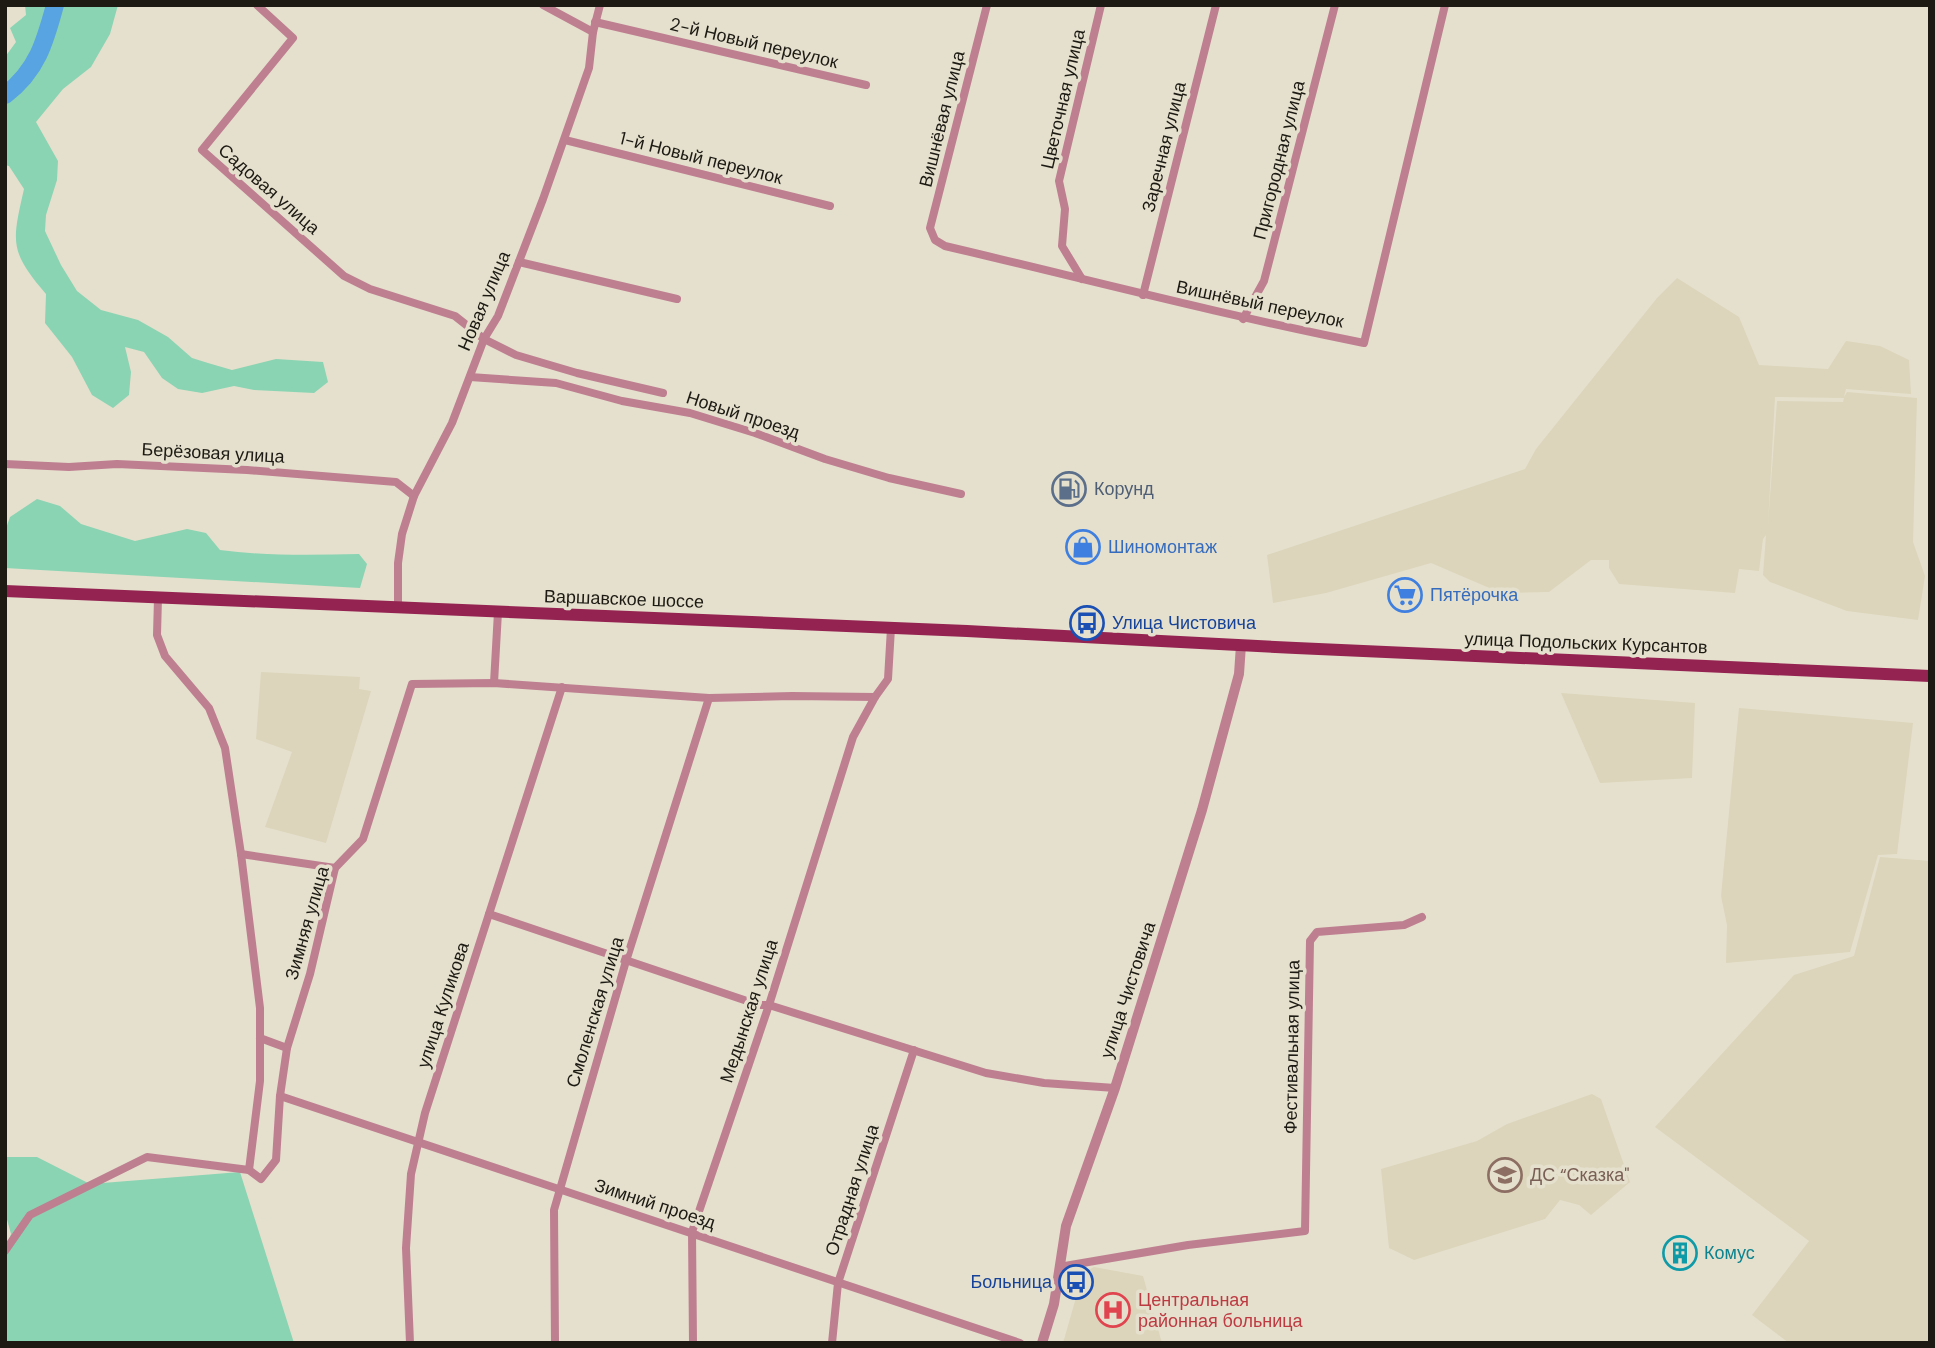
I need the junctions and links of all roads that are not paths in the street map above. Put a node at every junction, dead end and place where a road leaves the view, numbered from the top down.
1 (257, 5) edge
2 (543, 5) edge
3 (600, 5) edge
4 (987, 5) edge
5 (1101, 5) edge
6 (1216, 5) edge
7 (1335, 5) edge
8 (1445, 5) edge
9 (595, 22) junction
10 (593, 32) junction
11 (866, 85) dead end
12 (565, 140) junction
13 (830, 206) dead end
14 (935, 240) joint
15 (519, 262) junction
16 (1082, 279) junction
17 (1143, 295) junction
18 (677, 299) dead end
19 (1243, 319) junction
20 (484, 339) junction
21 (470, 377) junction
22 (663, 393) dead end
23 (5, 464) edge
24 (961, 494) dead end
25 (414, 496) junction
26 (5, 591) edge
27 (158, 598) junction
28 (398, 607) junction
29 (498, 612) junction
30 (891, 628) junction
31 (1241, 645) junction
32 (1930, 676) edge
33 (494, 683) junction
34 (562, 687) junction
35 (875, 697) junction
36 (709, 698) junction
37 (241, 854) junction
38 (335, 868) junction
39 (489, 914) junction
40 (1422, 917) dead end
41 (626, 961) junction
42 (769, 1005) junction
43 (260, 1038) junction
44 (287, 1048) junction
45 (914, 1050) junction
46 (1115, 1088) junction
47 (280, 1096) junction
48 (418, 1143) junction
49 (249, 1170) junction
50 (559, 1189) junction
51 (692, 1232) junction
52 (5, 1251) edge
53 (1059, 1267) junction
54 (838, 1283) junction
55 (410, 1343) edge
56 (555, 1343) edge
57 (693, 1343) edge
58 (832, 1343) edge
59 (1020, 1343) edge
60 (1042, 1343) edge

1 - 20 street, Садовая улица
2 - 10 street
3 - 9 street, Новая улица
4 - 14 street, Вишнёвая улица
5 - 16 street, Цветочная улица
6 - 17 street, Заречная улица
7 - 19 street, Пригородная улица
8 - 19 street, Вишнёвый переулок
9 - 10 street, Новая улица
9 - 11 street, 2-й Новый переулок
10 - 12 street, Новая улица
12 - 13 street, 1-й Новый переулок
12 - 15 street, Новая улица
14 - 16 street, Вишнёвый переулок
15 - 18 street
15 - 20 street, Новая улица
16 - 17 street, Вишнёвый переулок
17 - 19 street, Вишнёвый переулок
20 - 21 street, Новая улица
20 - 22 street
21 - 24 street, Новый проезд
21 - 25 street, Новая улица
23 - 25 street, Берёзовая улица
25 - 28 street, Новая улица
26 - 27 main road, Варшавское шоссе
27 - 28 main road, Варшавское шоссе
27 - 37 street
28 - 29 main road, Варшавское шоссе
29 - 30 main road, Варшавское шоссе
29 - 33 street
30 - 31 main road, Варшавское шоссе
30 - 35 street, Медынская улица
31 - 32 main road, улица Подольских Курсантов
31 - 46 street, улица Чистовича
33 - 34 street
33 - 38 street, Зимняя улица
34 - 36 street
34 - 39 street, улица Куликова
35 - 36 street
35 - 42 street, Медынская улица
36 - 41 street, Смоленская улица
37 - 38 street
37 - 43 street
38 - 44 street, Зимняя улица
39 - 41 street
39 - 48 street, улица Куликова
40 - 53 street, Фестивальная улица
41 - 42 street
41 - 50 street, Смоленская улица
42 - 45 street
42 - 51 street, Медынская улица
43 - 44 street
43 - 49 street
44 - 47 street, Зимняя улица
45 - 46 street
45 - 54 street, Отрадная улица
46 - 53 street, улица Чистовича
47 - 48 street, Зимний проезд
47 - 49 street, Зимняя улица
48 - 50 street, Зимний проезд
48 - 55 street, улица Куликова
49 - 52 street
50 - 51 street, Зимний проезд
50 - 56 street, Смоленская улица
51 - 54 street, Зимний проезд
51 - 57 street, Медынская улица
53 - 60 street, улица Чистовича
54 - 58 street, Отрадная улица
54 - 59 street, Зимний проезд

